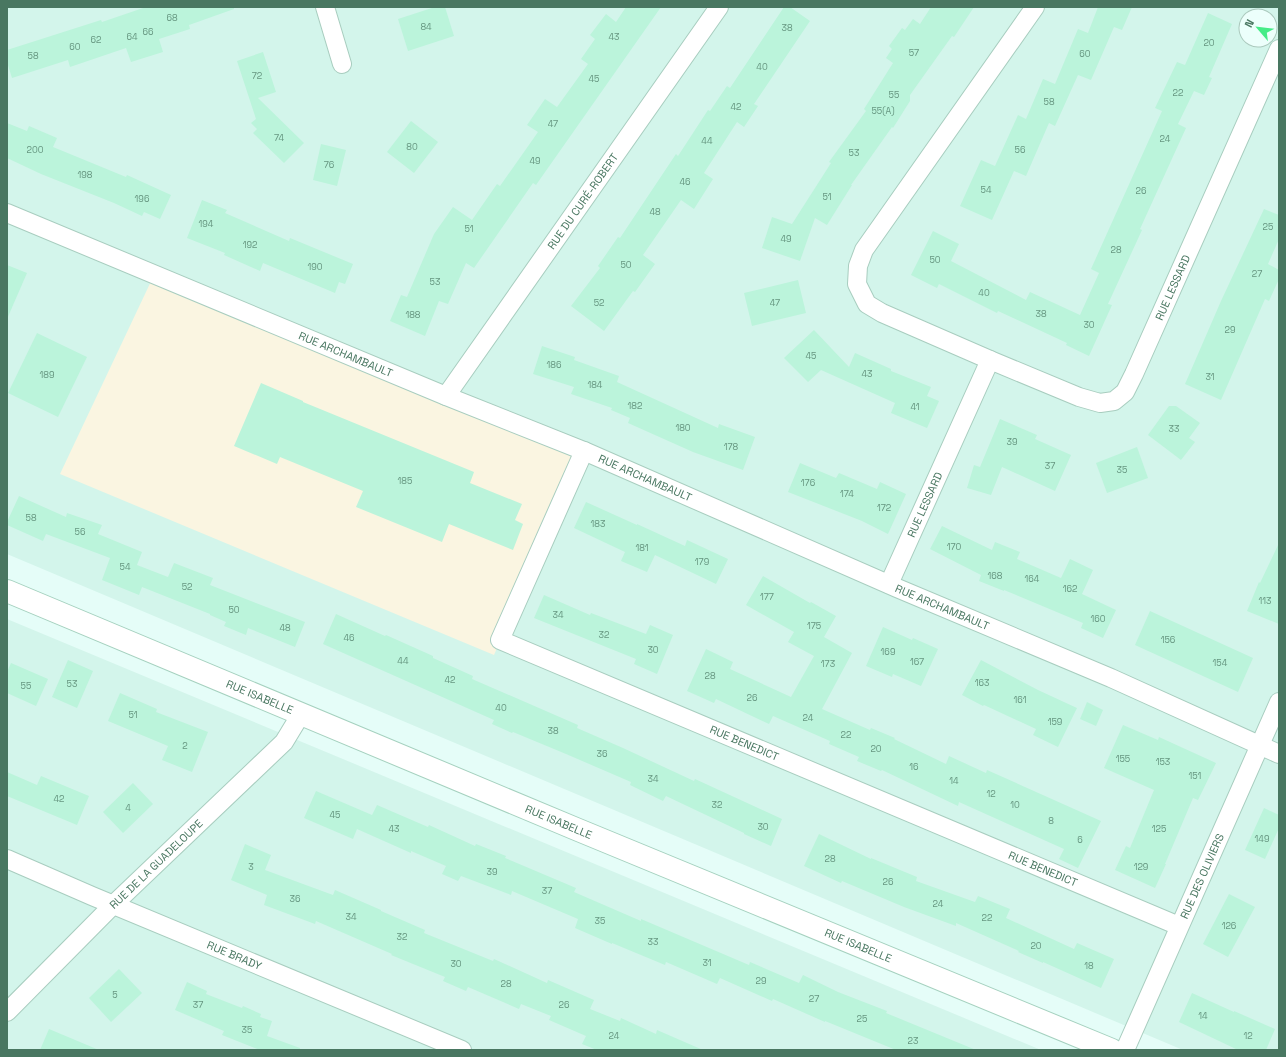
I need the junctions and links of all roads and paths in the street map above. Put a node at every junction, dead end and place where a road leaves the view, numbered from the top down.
1 (325, 7) edge
2 (718, 7) edge
3 (1035, 7) edge
4 (1279, 49) edge
5 (342, 64) dead end
6 (7, 213) edge
7 (990, 360) junction
8 (446, 396) junction
9 (584, 451) junction
10 (889, 584) junction
11 (7, 591) edge
12 (1279, 702) edge
13 (302, 714) junction
14 (1260, 746) junction
15 (1279, 754) edge
16 (7, 859) edge
17 (113, 905) junction
18 (1180, 926) junction
19 (7, 1012) edge
20 (462, 1050) edge
21 (1112, 1050) edge
22 (1125, 1050) edge

1 - 5 street
2 - 8 street, RUE DU CURÉ-ROBERT
3 - 7 street, RUE LESSARD
4 - 7 street, RUE LESSARD
6 - 8 street, RUE ARCHAMBAULT
7 - 10 street, RUE LESSARD
8 - 9 street, RUE ARCHAMBAULT
9 - 10 street, RUE ARCHAMBAULT
9 - 18 street, RUE BENEDICT
10 - 14 street, RUE ARCHAMBAULT
11 - 13 street, RUE ISABELLE
12 - 14 street, RUE DES OLIVIERS
13 - 17 street, RUE DE LA GUADELOUPE
13 - 21 street, RUE ISABELLE
14 - 15 street, RUE ARCHAMBAULT
14 - 18 street, RUE DES OLIVIERS
16 - 17 street, RUE BRADY
17 - 19 street, RUE DE LA GUADELOUPE
17 - 20 street, RUE BRADY
18 - 22 street, RUE DES OLIVIERS

